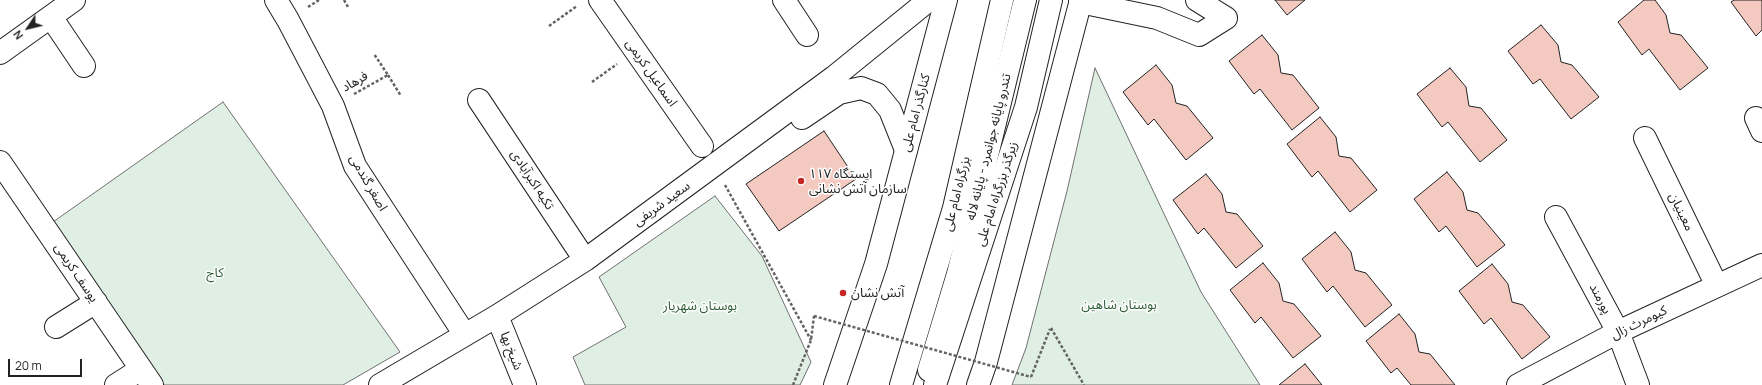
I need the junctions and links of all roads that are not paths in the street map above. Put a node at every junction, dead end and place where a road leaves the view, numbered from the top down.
1 (74, 0) edge
2 (276, 0) edge
3 (784, 0) edge
4 (929, 0) edge
5 (946, 0) edge
6 (1002, 0) edge
7 (1025, 0) edge
8 (1050, 0) edge
9 (1197, 0) edge
10 (1081, 1) edge
11 (590, 2) edge
12 (50, 17) junction
13 (807, 35) dead end
14 (0, 52) edge
15 (84, 66) dead end
16 (479, 100) dead end
17 (1645, 138) dead end
18 (702, 146) dead end
19 (906, 150) junction
20 (0, 162) edge
21 (714, 166) junction
22 (1556, 217) dead end
23 (585, 260) junction
24 (1762, 265) edge
25 (1716, 286) junction
26 (96, 302) junction
27 (497, 316) junction
28 (56, 327) dead end
29 (1618, 332) junction
30 (465, 335) junction
31 (147, 377) edge
32 (405, 379) edge
33 (116, 385) edge
34 (380, 385) edge
35 (525, 385) edge
36 (835, 385) edge
37 (901, 385) edge
38 (925, 385) edge
39 (935, 385) edge
40 (978, 385) edge
41 (1519, 385) edge
42 (1638, 385) edge

1 - 12 main road
2 - 30 main road, اصغر گندمی
3 - 13 main road
4 - 21 main road, سعید شریفی
5 - 19 main road, کنارگذر امام علی
6 - 37 main road, بزرگراه امام علی
7 - 38 main road, تندرو پایانه جوانمرد - پایانه لاله
8 - 39 main road, زیرگذر بزرگراه امام علی
9 - 10 main road
10 - 40 main road
11 - 18 main road, اسماعیل کریمی
12 - 14 main road
12 - 15 main road
16 - 23 main road, تکیه اکبرآبادی
17 - 25 main road, معینیان
19 - 21 main road
19 - 36 main road, کنارگذر امام علی
20 - 26 main road, یوسف کریمی
21 - 23 main road, سعید شریفی
22 - 29 main road, پورمند
23 - 27 main road, سعید شریفی
24 - 25 main road, کیومرث زال
25 - 29 main road, کیومرث زال
26 - 28 main road
26 - 31 main road, یوسف کریمی
27 - 30 main road, سعید شریفی
27 - 35 main road, شیخ بها
29 - 41 main road, کیومرث زال
29 - 42 main road, پورمند
30 - 32 main road, سعید شریفی
31 - 33 main road
32 - 34 main road, سعید شریفی

